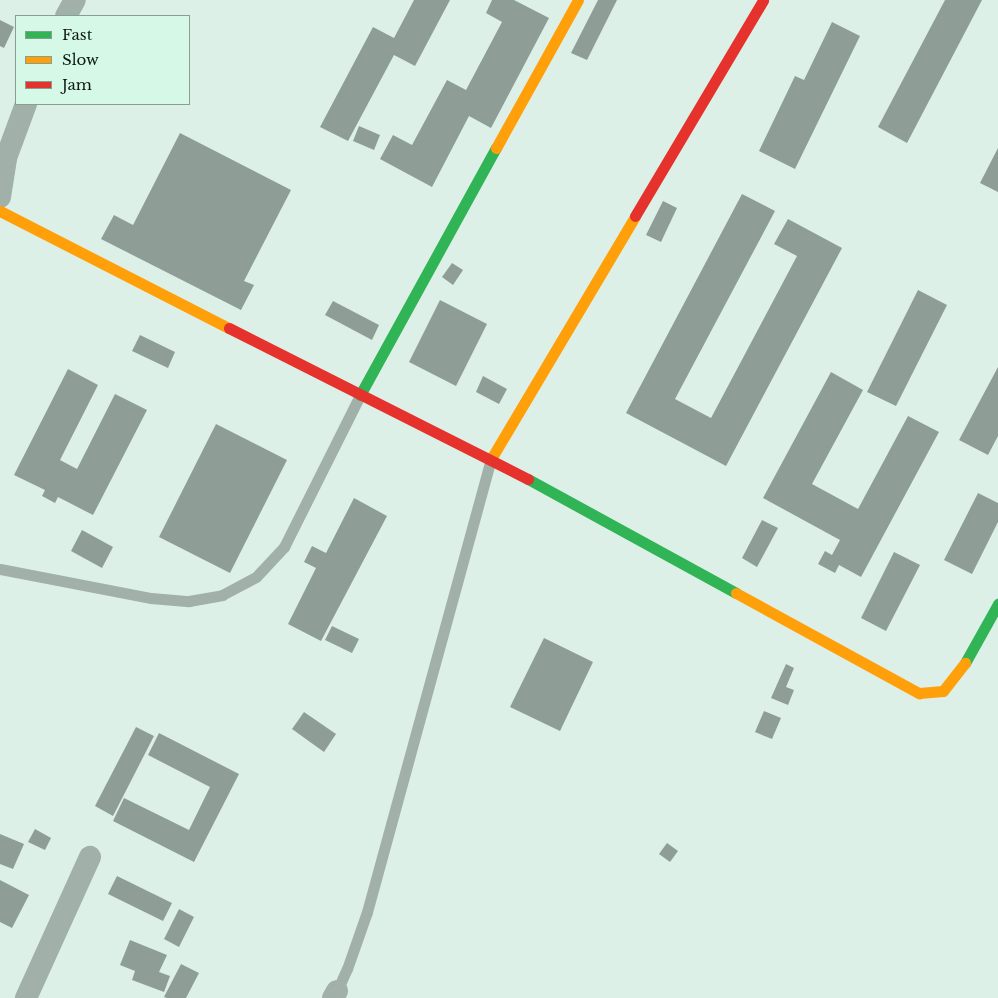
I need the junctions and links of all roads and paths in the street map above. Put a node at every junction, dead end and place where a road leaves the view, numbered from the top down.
1 (75, 0) edge
2 (578, 0) edge
3 (763, 0) edge
4 (67, 15) edge
5 (26, 105) edge
6 (0, 197) edge
7 (0, 211) edge
8 (360, 395) junction
9 (491, 459) junction
10 (0, 570) edge
11 (998, 604) edge
12 (90, 856) dead end
13 (335, 995) edge
14 (26, 998) edge

1 - 4 street
2 - 8 street
3 - 9 street
5 - 6 street
7 - 8 street
8 - 9 street
8 - 10 lane
9 - 11 street
9 - 13 lane
12 - 14 street

